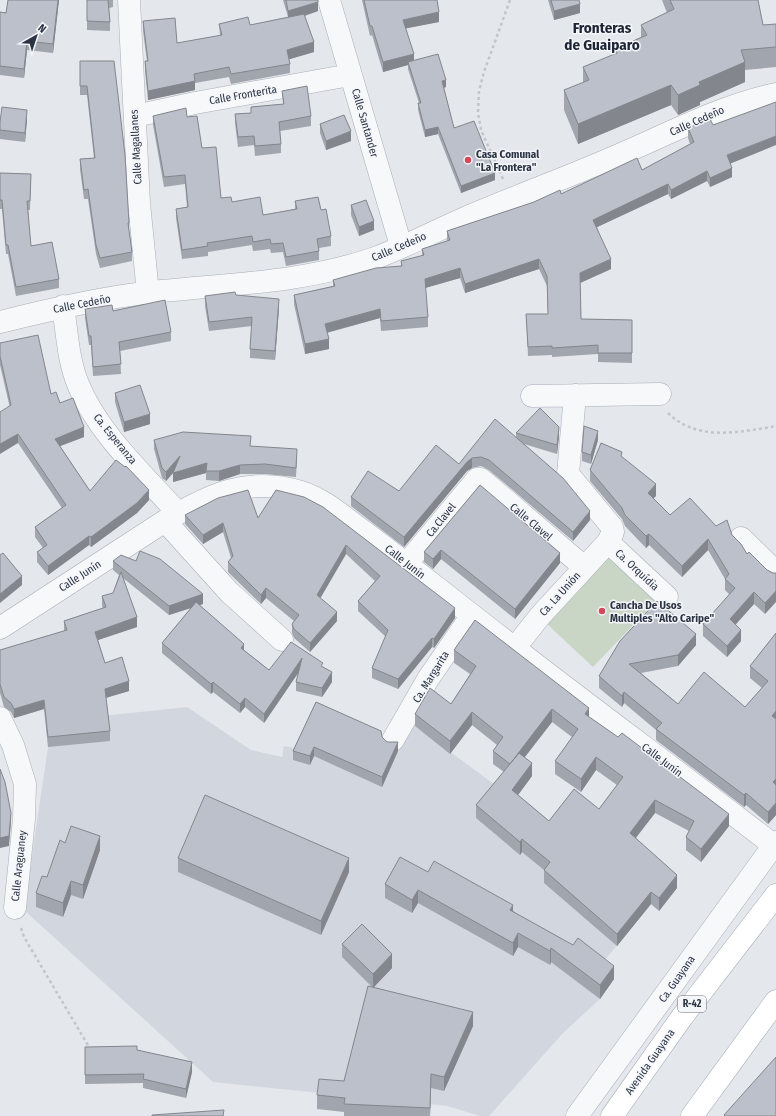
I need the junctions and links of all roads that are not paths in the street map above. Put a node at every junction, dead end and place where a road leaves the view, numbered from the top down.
1 (129, 0) edge
2 (329, 0) edge
3 (350, 75) junction
4 (776, 94) edge
5 (135, 116) junction
6 (401, 246) junction
7 (148, 293) junction
8 (63, 306) junction
9 (0, 322) edge
10 (660, 394) road end
11 (575, 395) junction
12 (532, 396) dead end
13 (477, 479) joint
14 (172, 517) junction
15 (741, 538) dead end
16 (608, 542) junction
17 (407, 563) junction
18 (584, 567) junction
19 (776, 572) edge
20 (667, 597) dead end
21 (472, 615) junction
22 (0, 628) edge
23 (282, 640) dead end
24 (514, 648) junction
25 (0, 718) edge
26 (393, 740) edge
27 (775, 845) edge
28 (776, 895) edge
29 (15, 908) road end
30 (776, 1001) edge
31 (577, 1116) edge
32 (612, 1116) edge
33 (692, 1116) edge

1 - 5 street, Calle Magallanes
2 - 3 street, Calle Santander
3 - 5 street, Calle Fronterita
3 - 6 street, Calle Santander
4 - 6 street, Calle Cedeño
5 - 7 street, Calle Magallanes
6 - 7 street, Calle Cedeño
7 - 8 street, Calle Cedeño
8 - 9 street, Calle Cedeño
8 - 14 street, Ca. Esperanza
10 - 11 street
11 - 12 street
11 - 16 street
13 - 17 street, Ca.Clavel
13 - 18 street, Calle Clavel
14 - 17 street, Calle Junín
14 - 22 street, Calle Junín
14 - 23 street, Ca. Esperanza
15 - 19 street
16 - 18 street, Ca. La Unión
16 - 20 street, Ca. Orquídia
17 - 21 street, Calle Junín
18 - 24 street, Ca. La Unión
21 - 24 street, Calle Junín
21 - 26 street, Ca. Margarita
24 - 27 street, Calle Junín
25 - 29 street, Calle Araguaney
27 - 31 street, Ca. Guayana
28 - 32 main road, Avenida Guayana / R-42
30 - 33 main road

